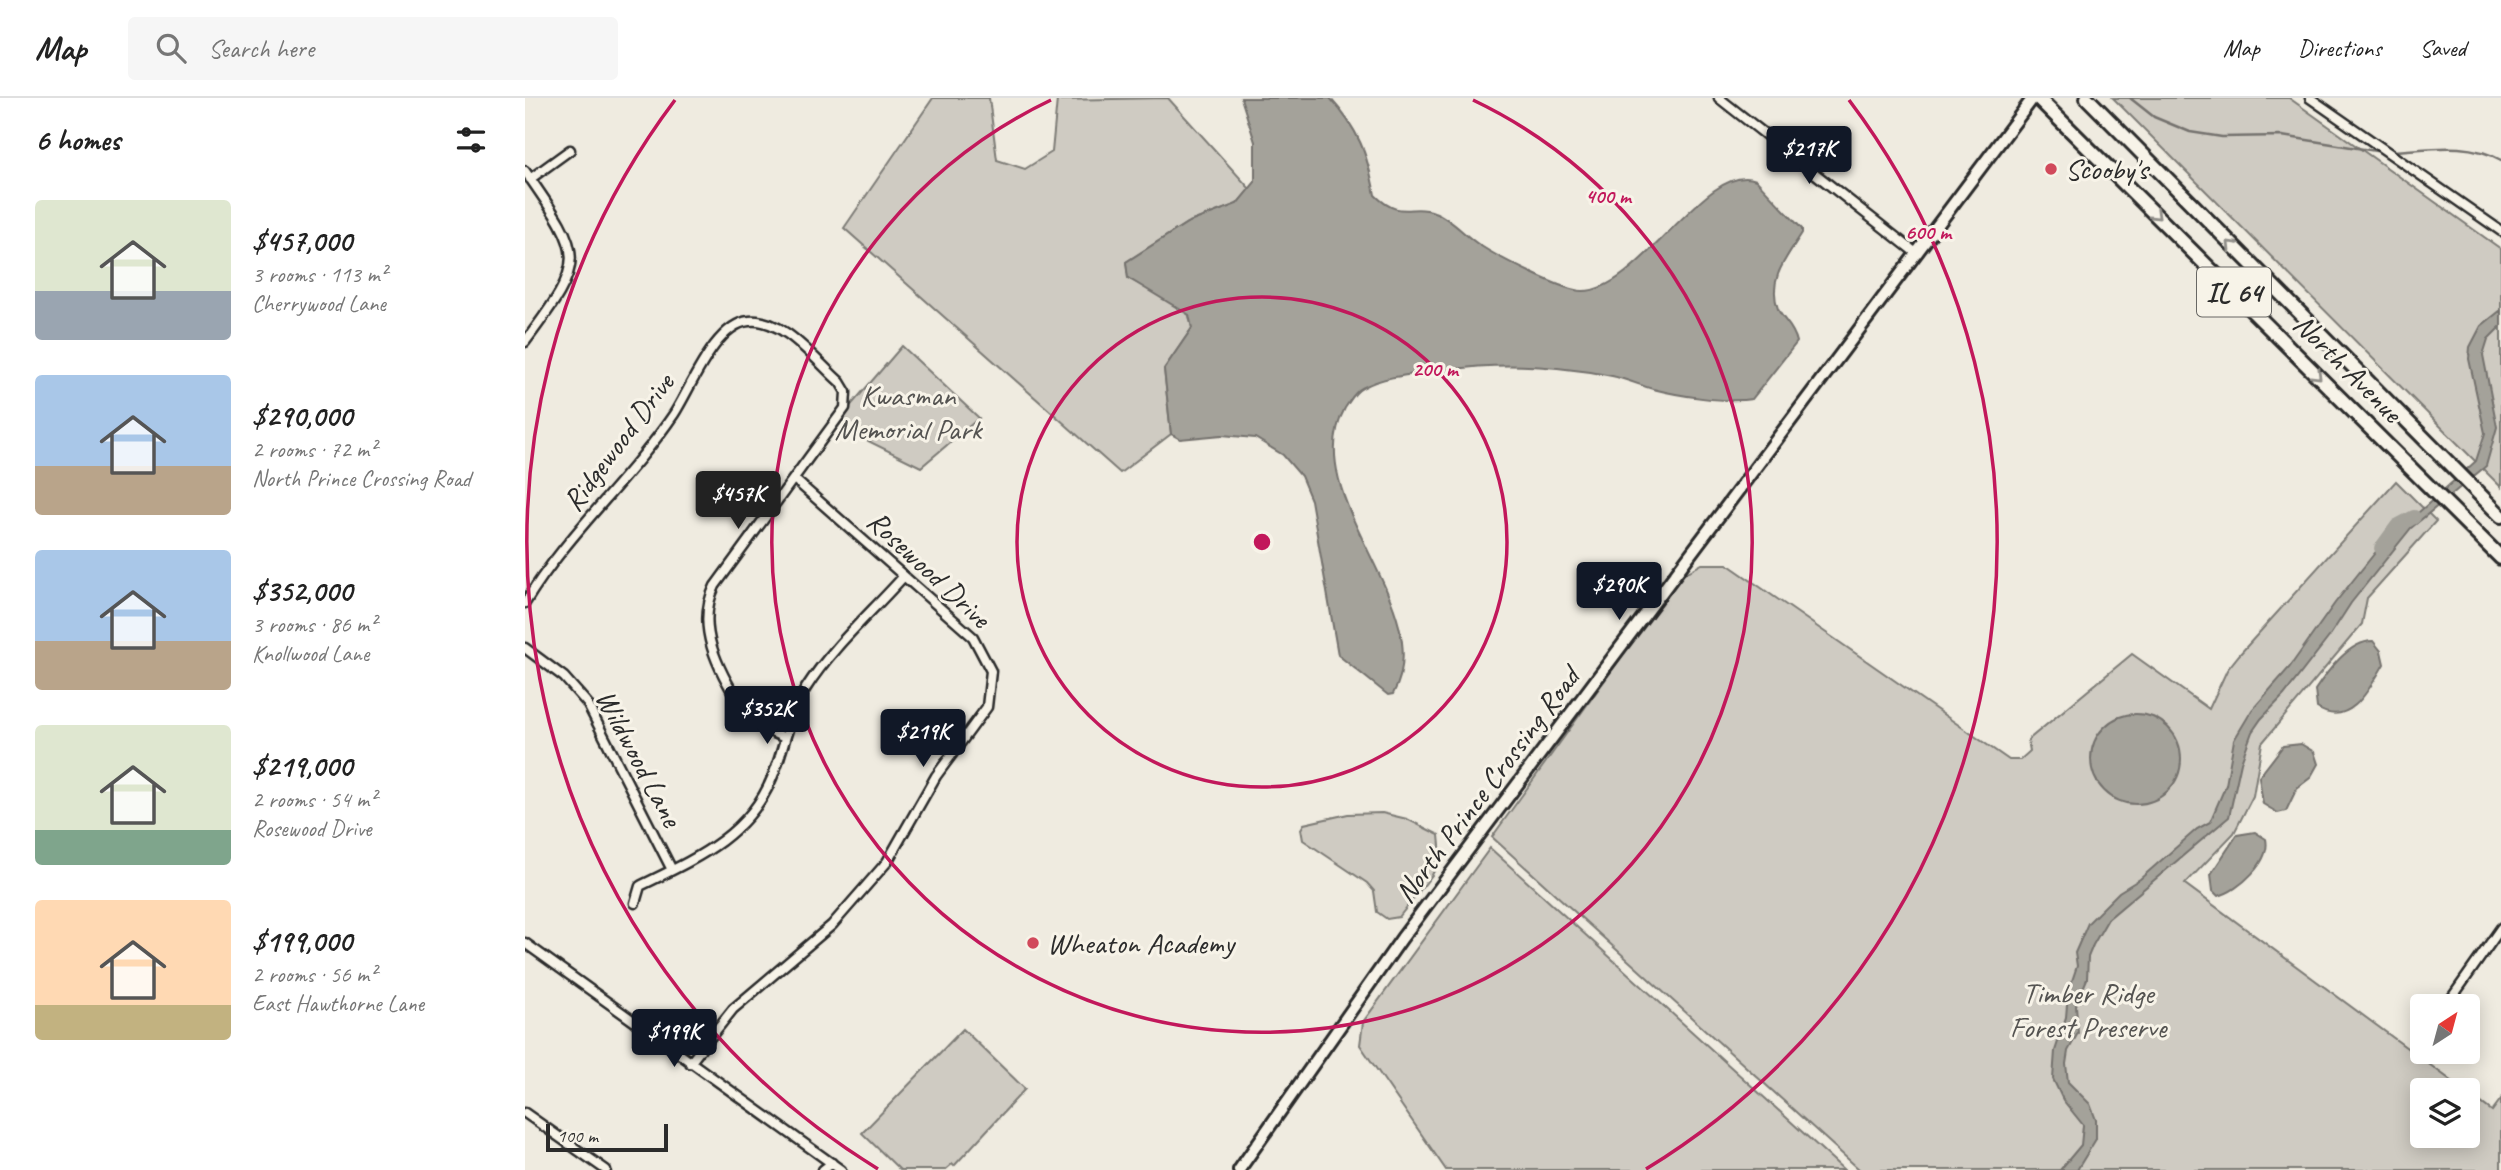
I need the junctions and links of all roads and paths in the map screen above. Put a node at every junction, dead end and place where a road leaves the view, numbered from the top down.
1 (1719, 98) edge
2 (2035, 98) edge
3 (2087, 98) edge
4 (2310, 98) edge
5 (570, 150) dead end
6 (528, 175) edge
7 (2501, 231) edge
8 (1916, 253) junction
9 (525, 342) edge
10 (794, 479) junction
11 (2501, 516) edge
12 (2501, 558) edge
13 (904, 576) junction
14 (525, 603) edge
15 (525, 648) edge
16 (783, 737) junction
17 (672, 870) junction
18 (635, 903) dead end
19 (2501, 928) edge
20 (525, 943) edge
21 (2454, 994) edge
22 (690, 1062) junction
23 (525, 1113) edge
24 (831, 1167) edge
25 (606, 1170) edge
26 (823, 1170) edge
27 (841, 1170) edge
28 (1239, 1170) edge

1 - 8 street
2 - 8 street, North Prince Crossing Road
2 -> 12 main road, North Avenue / IL 64
11 -> 3 main road, North Avenue / IL 64
4 - 7 street
5 - 6 street
6 - 9 street
8 - 28 street, North Prince Crossing Road
10 - 13 street, Rosewood Drive
10 - 14 street, Ridgewood Drive
10 - 16 street
13 - 16 street
13 - 22 street, Rosewood Drive
15 - 17 street, Wildwood Lane
16 - 17 street
17 - 18 street
19 - 21 street
20 - 22 street
22 - 24 street
23 - 25 street
24 - 26 street
24 - 27 street

